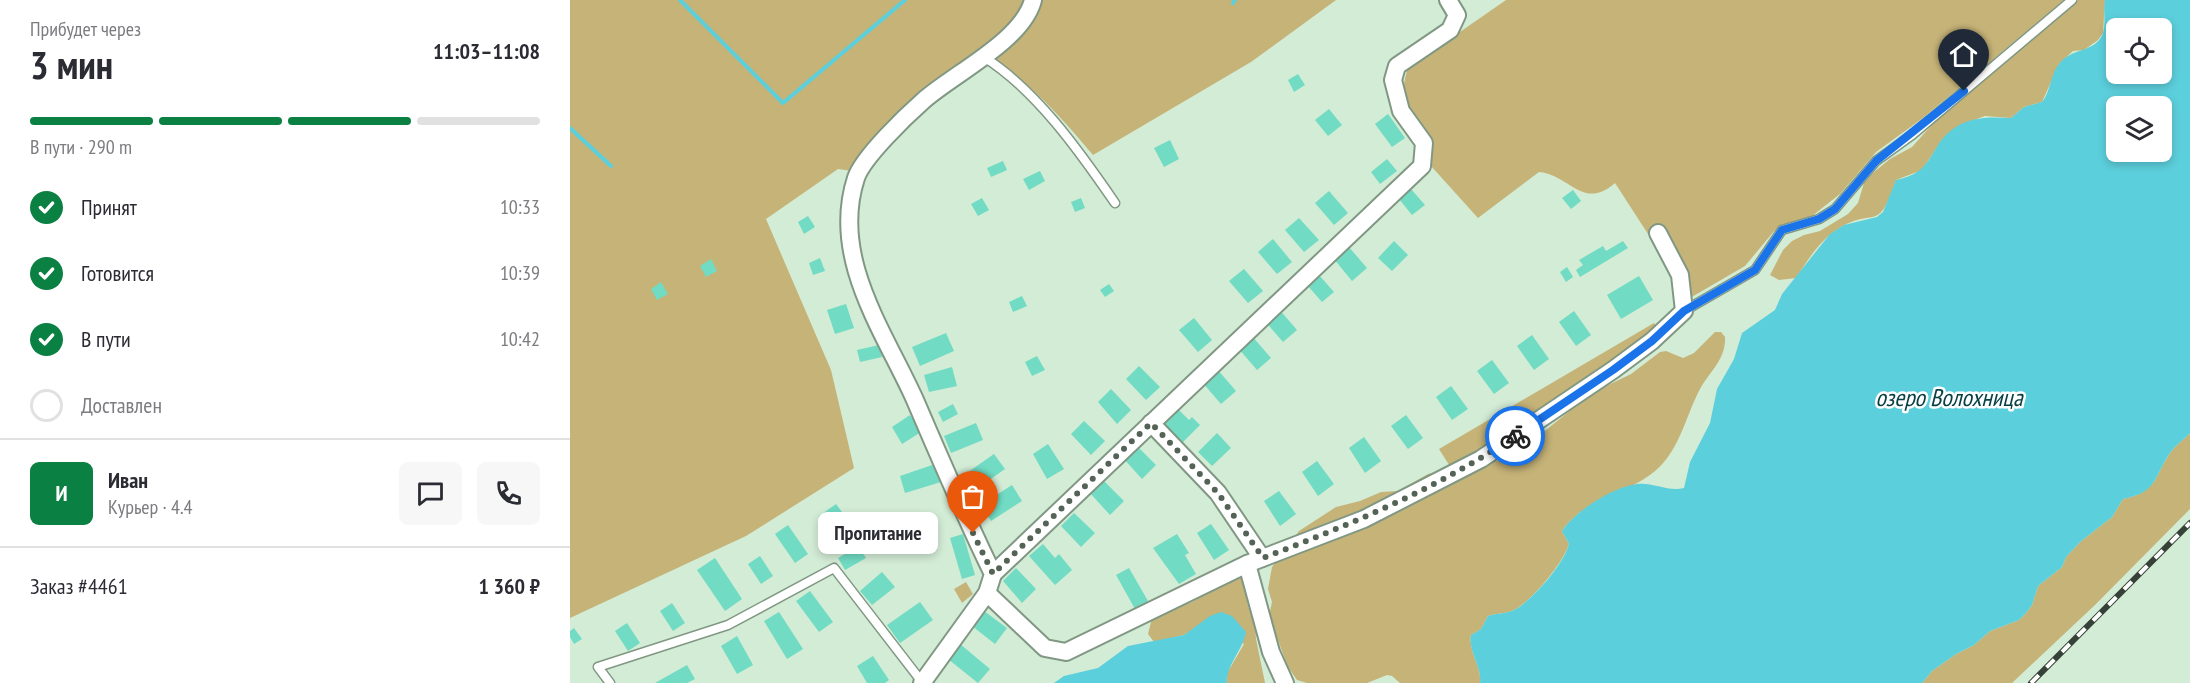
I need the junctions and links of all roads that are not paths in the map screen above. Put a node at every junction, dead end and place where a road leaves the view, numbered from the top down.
1 (1033, 0) edge
2 (1448, 0) edge
3 (2072, 0) edge
4 (981, 56) junction
5 (1115, 203) dead end
6 (1658, 233) dead end
7 (1684, 311) junction
8 (1151, 423) junction
9 (1255, 561) junction
10 (993, 574) junction
11 (987, 593) junction
12 (922, 682) edge
13 (610, 683) edge
14 (1285, 683) edge

1 - 4 street
2 - 8 street
3 - 7 lane
4 - 5 lane
4 - 10 street
6 - 7 street
7 - 9 street
8 - 9 street
8 - 10 street
9 - 11 street
9 - 14 street
10 - 11 street
11 - 12 street
12 - 13 lane

